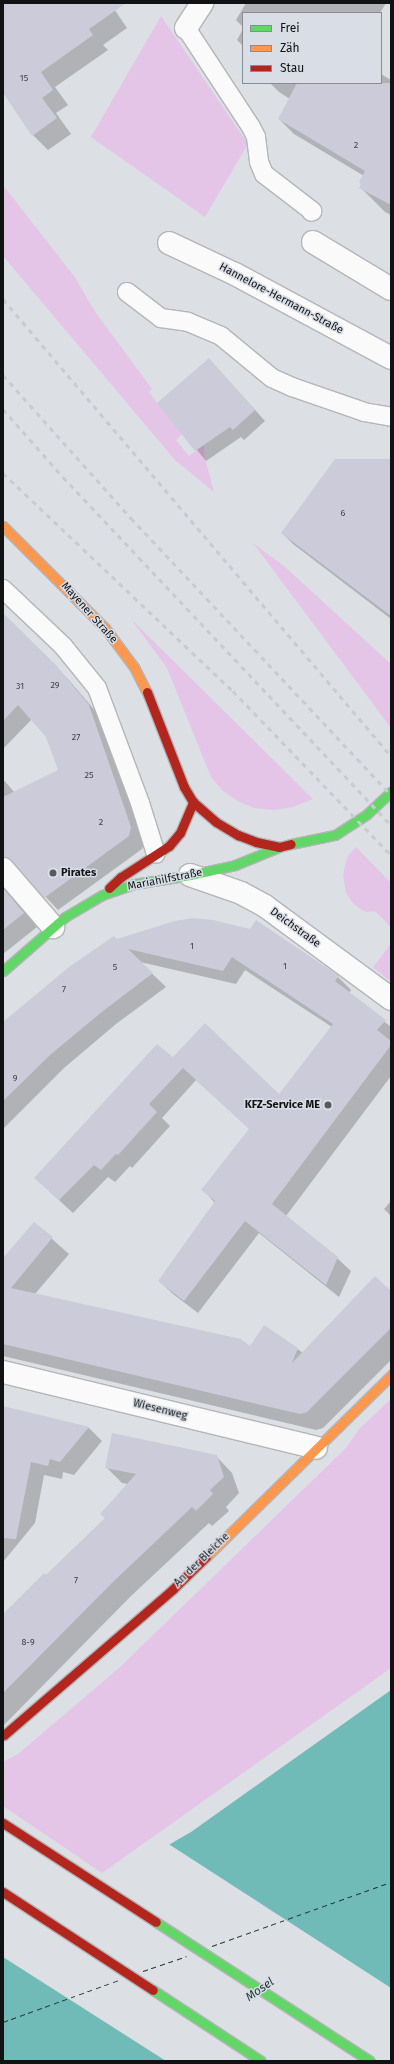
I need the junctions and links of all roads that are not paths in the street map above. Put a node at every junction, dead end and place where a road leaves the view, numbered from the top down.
1 (202, 3) edge
2 (186, 28) joint
3 (311, 212) dead end
4 (313, 242) dead end
5 (170, 243) dead end
6 (391, 289) edge
7 (127, 292) dead end
8 (391, 358) edge
9 (391, 417) edge
10 (3, 526) edge
11 (3, 588) edge
12 (391, 792) edge
13 (194, 802) junction
14 (279, 847) junction
15 (156, 854) junction
16 (3, 869) edge
17 (190, 875) junction
18 (102, 895) junction
19 (53, 927) junction
20 (3, 971) edge
21 (391, 999) edge
22 (3, 1372) edge
23 (391, 1375) edge
24 (316, 1448) junction
25 (4, 1736) dead end
26 (3, 1823) edge
27 (3, 1892) edge
28 (261, 2061) edge
29 (370, 2061) edge

1 - 2 street
2 - 3 lane
4 - 6 street
5 - 8 street, Hannelore-Hermann-Straße
7 - 9 lane
10 - 13 main road, Mayener Straße
11 - 15 lane
12 - 14 main road, Mayener Straße
13 - 14 main road, Mayener Straße
13 - 15 main road
14 - 17 main road, Mariahilfstraße
15 - 18 main road
16 - 19 street
17 - 18 main road, Mariahilfstraße
17 - 21 street, Deichstraße
18 - 19 main road, Mariahilfstraße
19 - 20 main road, Mariahilfstraße
22 - 24 street, Wiesenweg
23 - 24 main road, An der Bleiche
24 - 25 main road, An der Bleiche
26 - 29 main road
27 - 28 main road

